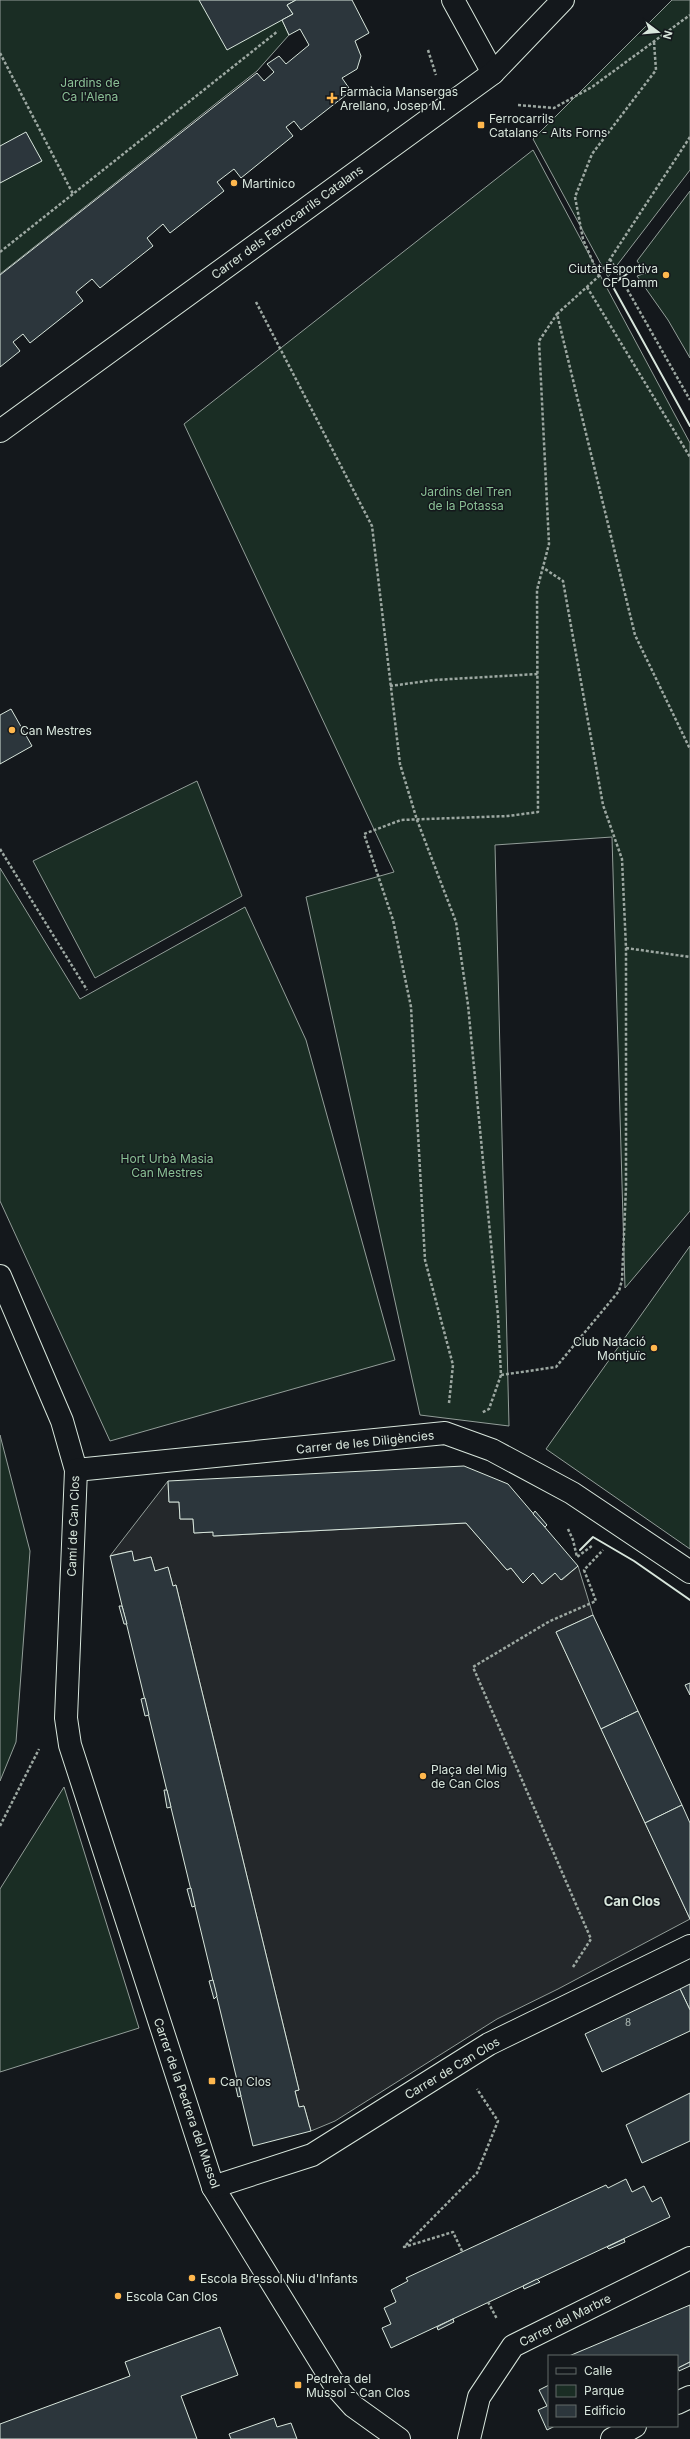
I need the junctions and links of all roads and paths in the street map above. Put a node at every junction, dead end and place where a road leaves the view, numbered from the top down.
1 (453, 0) edge
2 (563, 0) edge
3 (690, 15) edge
4 (278, 31) dead end
5 (654, 42) junction
6 (0, 53) edge
7 (493, 73) junction
8 (518, 105) dead end
9 (690, 137) edge
10 (72, 194) junction
11 (0, 252) edge
12 (610, 259) junction
13 (599, 276) junction
14 (587, 287) junction
15 (256, 302) dead end
16 (557, 314) junction
17 (690, 400) edge
18 (0, 431) edge
19 (690, 457) edge
20 (542, 567) junction
21 (538, 674) junction
22 (390, 686) junction
23 (690, 749) edge
24 (417, 820) junction
25 (0, 849) edge
26 (626, 948) junction
27 (690, 957) edge
28 (87, 990) dead end
29 (0, 1276) edge
30 (500, 1375) junction
31 (445, 1433) junction
32 (76, 1470) junction
33 (573, 1540) dead end
34 (690, 1572) edge
35 (66, 1718) joint
36 (40, 1747) dead end
37 (0, 1826) edge
38 (690, 1946) edge
39 (571, 1970) dead end
40 (477, 2088) dead end
41 (213, 2187) junction
42 (462, 2251) dead end
43 (690, 2258) edge
44 (488, 2302) dead end
45 (497, 2319) dead end
46 (690, 2397) edge
47 (678, 2403) edge
48 (633, 2427) edge
49 (399, 2439) edge
50 (469, 2439) edge
51 (612, 2439) edge

1 - 7 street
2 - 7 street, Carrer dels Ferrocarrils Catalans
3 - 5 path
4 - 10 path
5 - 8 path
5 - 13 path
6 - 10 path
7 - 18 street, Carrer dels Ferrocarrils Catalans
9 - 12 path
10 - 11 path
12 - 13 path
12 - 17 path
13 - 14 path
14 - 16 path
14 - 19 path
15 - 22 path
16 - 20 path
16 - 23 path
20 - 21 path
20 - 26 path
21 - 22 path
21 - 24 path
22 - 24 path
24 - 30 path
24 - 31 path
25 - 28 path
26 - 27 path
26 - 30 path
29 - 32 street, Camí de Can Clos
30 - 31 path
31 - 32 street, Carrer de les Diligències
31 - 34 street, Carrer de les Diligències
32 - 35 street, Camí de Can Clos
33 - 39 path
35 - 41 street, Carrer de la Pedrera del Mussol
36 - 37 path
38 - 41 street, Carrer de Can Clos
40 - 42 path
41 - 49 street, Carrer de la Pedrera del Mussol
43 - 50 street, Carrer del Marbre
44 - 45 path
46 - 47 street
48 - 51 street

